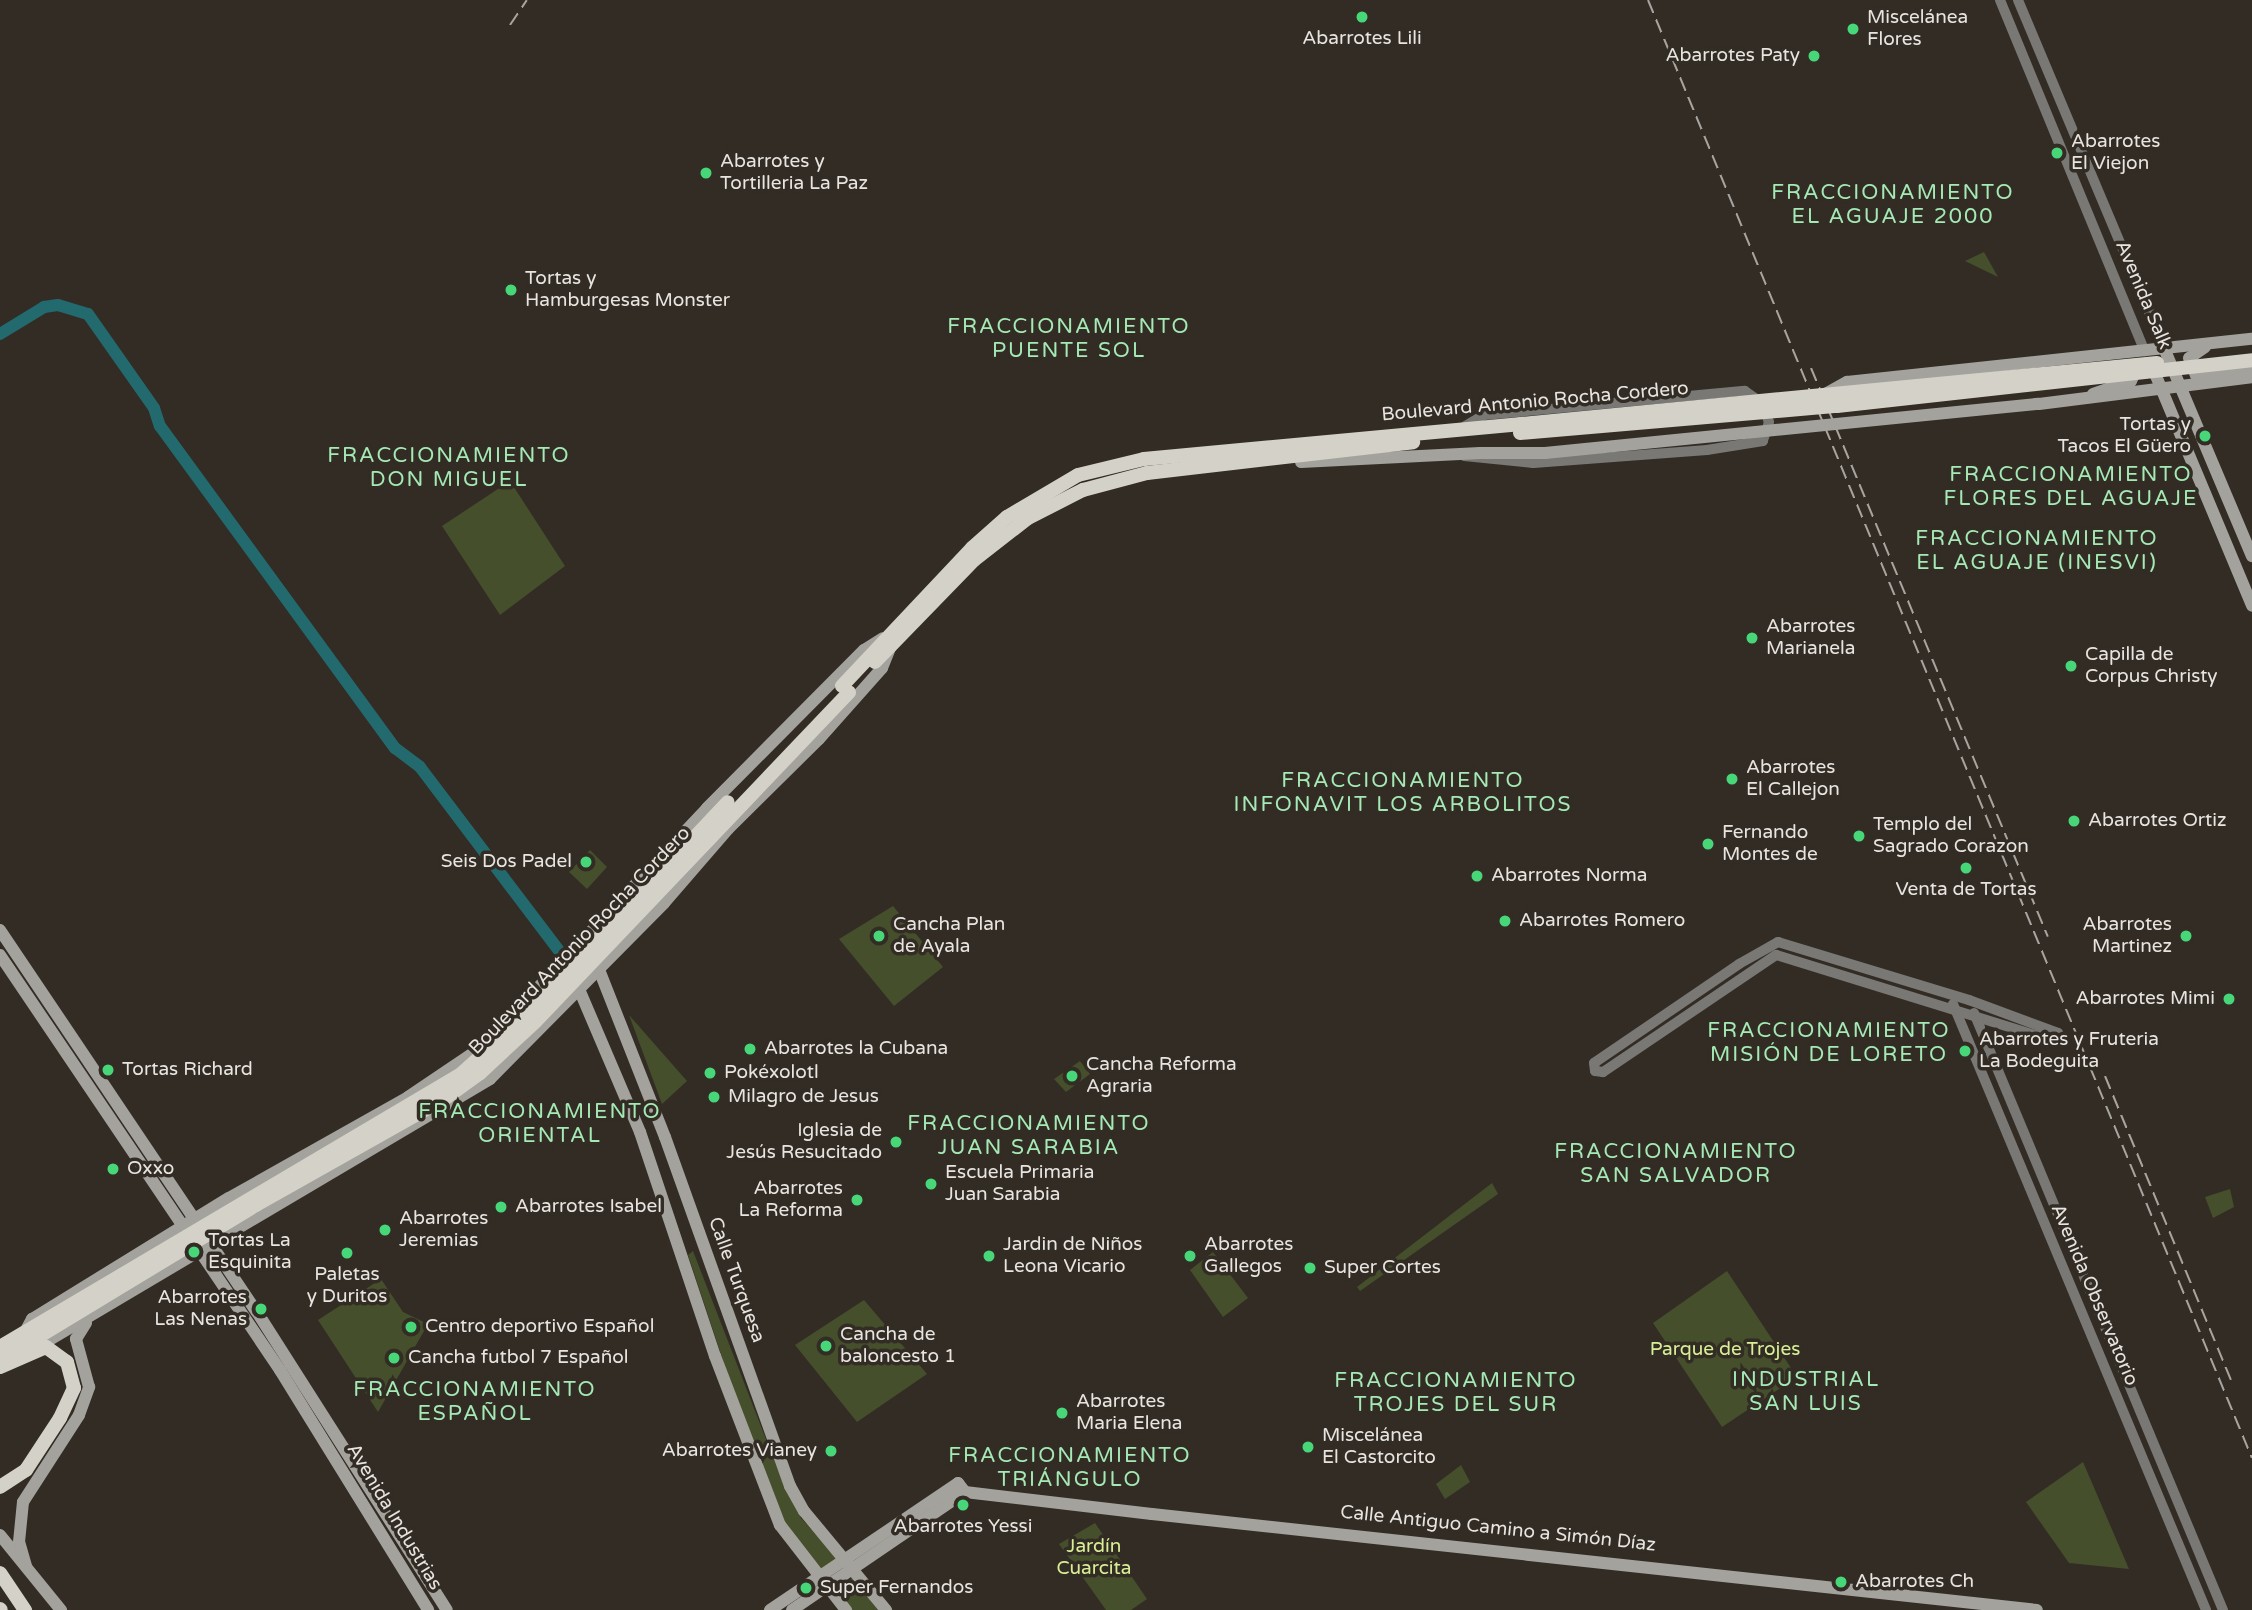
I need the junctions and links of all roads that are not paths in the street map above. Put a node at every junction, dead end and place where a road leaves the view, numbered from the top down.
1 (2000, 0) edge
2 (2018, 0) edge
3 (2252, 339) edge
4 (2226, 342) junction
5 (2164, 348) junction
6 (2252, 350) edge
7 (2145, 351) junction
8 (2117, 355) junction
9 (2252, 360) edge
10 (2252, 369) edge
11 (2252, 377) edge
12 (2182, 388) junction
13 (2163, 390) junction
14 (1827, 394) junction
15 (2080, 400) junction
16 (1521, 428) junction
17 (1459, 429) junction
18 (1454, 453) junction
19 (1252, 461) junction
20 (2216, 468) junction
21 (2199, 477) junction
22 (2252, 556) edge
23 (2252, 606) edge
24 (888, 641) junction
25 (845, 689) junction
26 (603, 922) junction
27 (0, 930) edge
28 (625, 943) junction
29 (580, 946) junction
30 (0, 955) edge
31 (600, 966) junction
32 (561, 967) junction
33 (580, 987) junction
34 (539, 989) junction
35 (1949, 994) junction
36 (1969, 1000) junction
37 (1954, 1008) junction
38 (559, 1009) junction
39 (1975, 1014) junction
40 (229, 1198) junction
41 (182, 1200) junction
42 (167, 1201) junction
43 (212, 1208) junction
44 (245, 1222) junction
45 (189, 1223) junction
46 (228, 1233) junction
47 (159, 1242) junction
48 (205, 1247) junction
49 (222, 1259) junction
50 (176, 1265) junction
51 (214, 1271) junction
52 (99, 1311) junction
53 (25, 1332) junction
54 (0, 1347) edge
55 (34, 1349) junction
56 (0, 1360) edge
57 (0, 1367) edge
58 (344, 1458) junction
59 (0, 1487) edge
60 (392, 1520) junction
61 (378, 1527) junction
62 (0, 1535) edge
63 (393, 1551) junction
64 (415, 1557) junction
65 (848, 1565) junction
66 (26, 1566) junction
67 (0, 1573) edge
68 (409, 1578) junction
69 (822, 1582) junction
70 (432, 1586) junction
71 (25, 1610) edge
72 (61, 1610) edge
73 (428, 1610) edge
74 (447, 1610) edge
75 (770, 1610) edge
76 (792, 1610) edge
77 (846, 1610) edge
78 (886, 1610) edge
79 (2037, 1610) edge
80 (2206, 1610) edge
81 (2222, 1610) edge

1 - 7 street, Avenida Salk
2 - 5 street, Avenida Salk
3 - 4 main road
4 - 5 main road
4 - 10 main road
5 - 7 main road
5 - 12 main road, Avenida Salk
6 - 14 highway, Boulevard Antonio Rocha Cordero, bridge
7 - 8 main road
7 - 13 main road, Avenida Salk
8 - 14 main road
8 - 15 main road
9 - 16 highway, Boulevard Antonio Rocha Cordero, bridge
11 - 12 main road
12 - 13 main road
12 - 20 main road, Avenida Salk
13 - 15 main road
13 - 21 main road, Avenida Salk
14 - 16 highway, Boulevard Antonio Rocha Cordero, bridge
15 - 18 main road, bridge
16 - 17 highway, Boulevard Antonio Rocha Cordero
16 - 19 highway, Boulevard Antonio Rocha Cordero
17 - 18 street
17 - 24 highway, Boulevard Antonio Rocha Cordero
18 - 19 main road
19 - 24 highway, Boulevard Antonio Rocha Cordero
20 - 21 main road
20 - 22 main road, Avenida Salk
21 - 23 main road, Avenida Salk
24 - 25 highway, Boulevard Antonio Rocha Cordero
24 - 26 main road, Boulevard Antonio Rocha Cordero
24 - 28 main road, Boulevard Antonio Rocha Cordero
25 - 53 highway, Boulevard Antonio Rocha Cordero, bridge
25 - 56 highway, Boulevard Antonio Rocha Cordero, bridge
26 - 28 main road
26 - 29 main road, Boulevard Antonio Rocha Cordero
27 - 41 main road, Avenida Industrias
28 - 31 main road, Boulevard Antonio Rocha Cordero
29 - 31 main road, Calle Turquesa
29 - 32 main road, Boulevard Antonio Rocha Cordero
30 - 42 main road, Avenida Industrias
31 - 33 main road, Boulevard Antonio Rocha Cordero
31 - 65 main road, Calle Turquesa
32 - 33 main road
32 - 34 main road, Boulevard Antonio Rocha Cordero
33 - 38 main road, Boulevard Antonio Rocha Cordero
33 - 69 main road
34 - 38 main road
34 - 40 main road, Boulevard Antonio Rocha Cordero
35 - 36 street
35 - 37 street, Avenida Observatorio
35 - 37 street
36 - 39 street, Avenida Observatorio
36 - 39 street
37 - 39 street
37 - 80 street, Avenida Observatorio
38 - 44 main road, Boulevard Antonio Rocha Cordero
39 - 81 street, Avenida Observatorio
40 - 43 main road, Boulevard Antonio Rocha Cordero
40 - 44 main road
41 - 43 main road
41 - 45 main road, Avenida Industrias
42 - 45 main road, Avenida Industrias
42 - 47 main road
43 - 45 main road, Boulevard Antonio Rocha Cordero
44 - 46 main road, Boulevard Antonio Rocha Cordero
45 - 47 main road, Boulevard Antonio Rocha Cordero
45 - 48 main road, Avenida Industrias
46 - 48 main road, Boulevard Antonio Rocha Cordero
46 - 49 main road
47 - 50 main road
47 - 53 main road, Boulevard Antonio Rocha Cordero
48 - 49 main road, Avenida Industrias
48 - 50 main road, Boulevard Antonio Rocha Cordero
48 - 51 main road, Avenida Industrias
49 - 58 main road, Avenida Industrias
50 - 51 main road
50 - 52 main road, Boulevard Antonio Rocha Cordero
51 - 58 main road, Avenida Industrias
52 - 55 main road, Boulevard Antonio Rocha Cordero
52 - 66 main road
53 - 54 highway, Boulevard Antonio Rocha Cordero, bridge
55 - 57 highway
55 - 59 highway
58 - 60 main road, Avenida Industrias
58 - 61 main road, Avenida Industrias
60 - 61 main road
60 - 64 main road, Avenida Industrias
61 - 63 main road, Avenida Industrias
62 - 66 main road
63 - 64 main road
63 - 68 main road, Avenida Industrias
64 - 70 main road, Avenida Industrias
65 - 69 main road
65 - 78 main road, Calle Turquesa
65 - 79 main road, Calle Antiguo Camino a Simón Díaz
66 - 72 main road
67 - 71 highway
68 - 70 main road
68 - 73 main road, Avenida Industrias
69 - 75 main road
69 - 76 main road
69 - 77 main road
70 - 74 main road, Avenida Industrias

